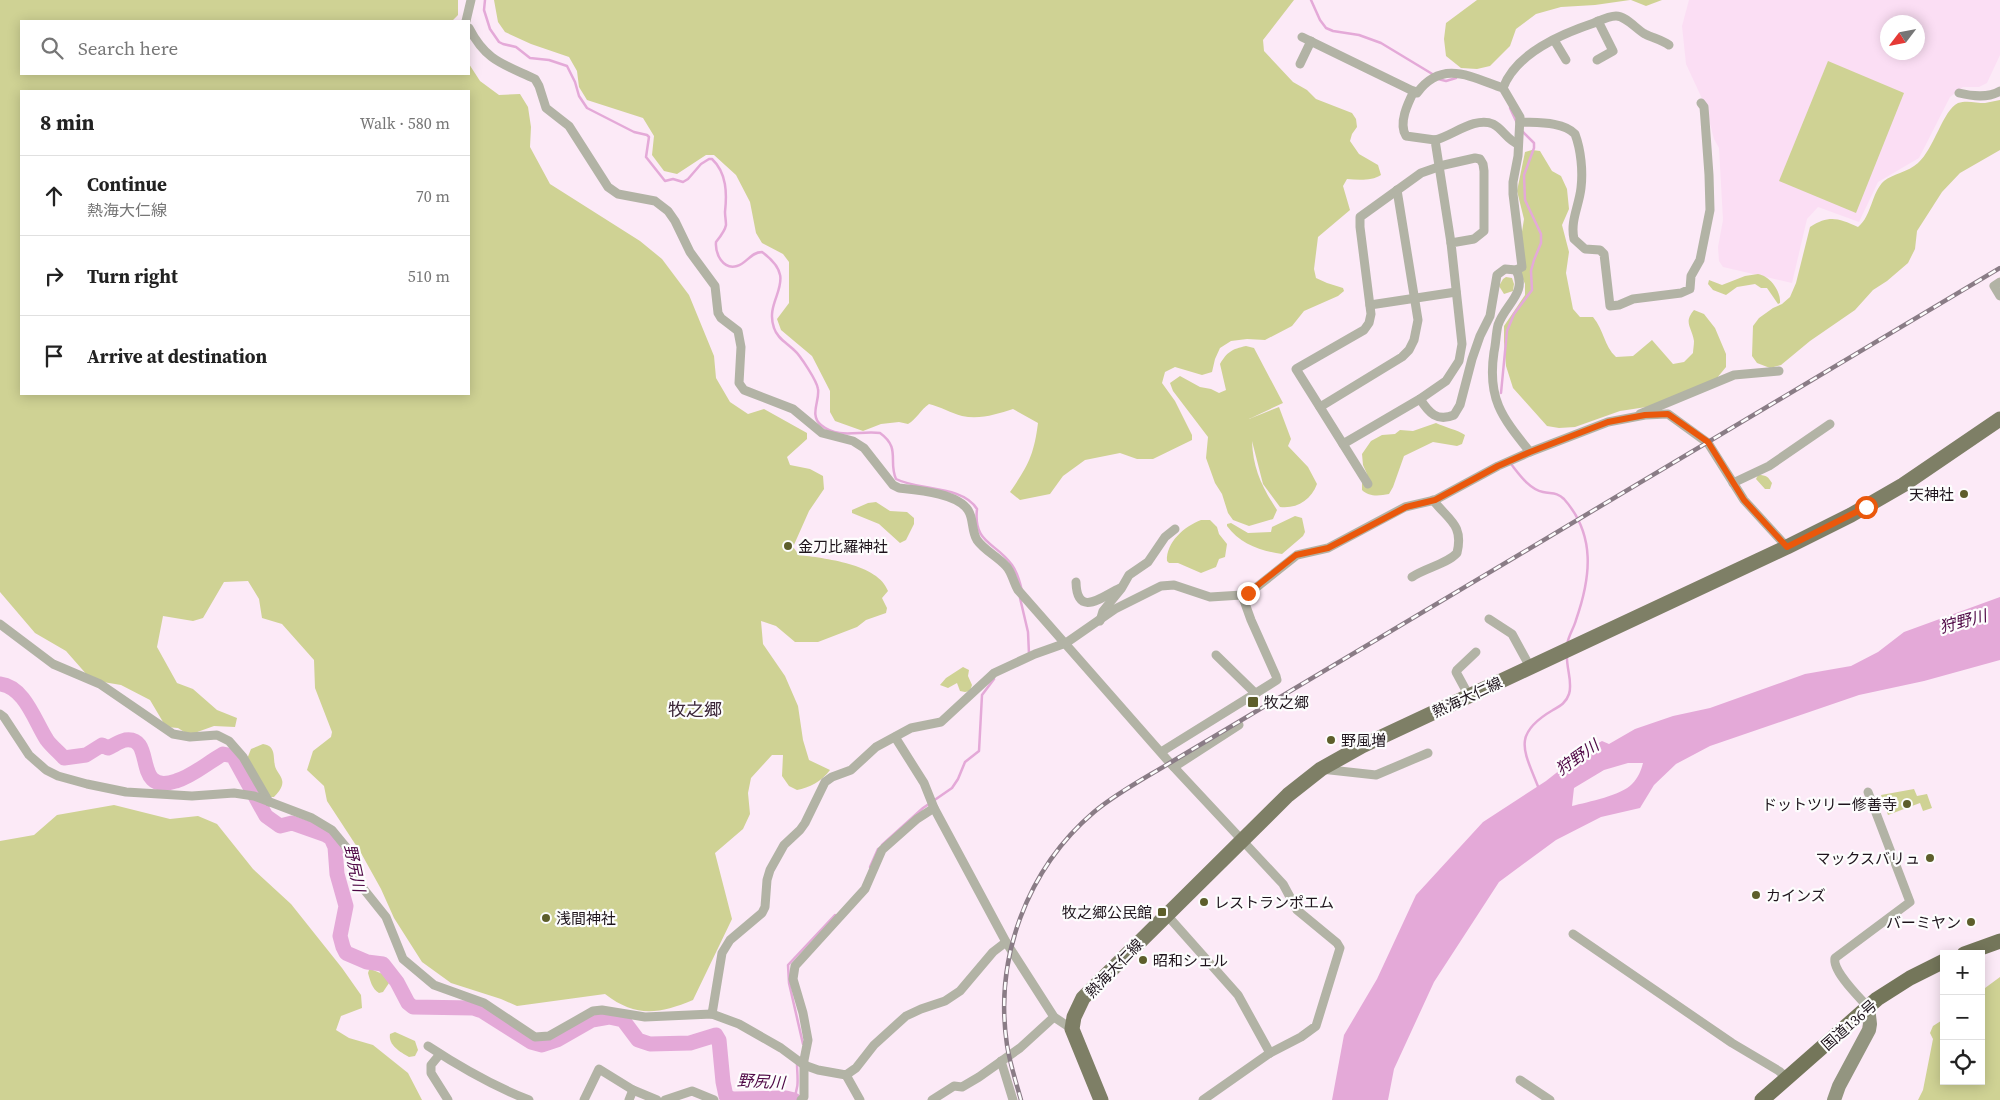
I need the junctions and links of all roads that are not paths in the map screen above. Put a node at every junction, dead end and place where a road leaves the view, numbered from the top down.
1 (471, 0) edge
2 (466, 20) edge
3 (1598, 21) junction
4 (470, 30) edge
5 (1302, 37) dead end
6 (1554, 40) junction
7 (1311, 41) junction
8 (1669, 45) dead end
9 (1566, 60) dead end
10 (1597, 60) dead end
11 (1300, 64) dead end
12 (1503, 88) junction
13 (1414, 91) junction
14 (2000, 91) edge
15 (1959, 93) dead end
16 (1701, 103) dead end
17 (1520, 122) junction
18 (1435, 140) junction
19 (1518, 144) junction
20 (1438, 167) junction
21 (1397, 190) junction
22 (1451, 243) junction
23 (1516, 270) junction
24 (2000, 282) edge
25 (1456, 292) junction
26 (2000, 296) edge
27 (1415, 299) junction
28 (1370, 305) junction
29 (1779, 371) dead end
30 (1420, 399) junction
31 (1320, 407) junction
32 (1637, 416) junction
33 (2000, 418) edge
34 (1830, 424) dead end
35 (1343, 444) junction
36 (1530, 452) junction
37 (1733, 483) junction
38 (1368, 484) dead end
39 (1433, 500) junction
40 (1175, 529) dead end
41 (1787, 547) junction
42 (1412, 577) dead end
43 (1076, 582) dead end
44 (1122, 587) junction
45 (1242, 595) junction
46 (1489, 619) dead end
47 (1100, 621) junction
48 (0, 624) edge
49 (1066, 643) junction
50 (1476, 652) dead end
51 (1216, 655) dead end
52 (1530, 667) junction
53 (1256, 694) junction
54 (1469, 696) junction
55 (0, 714) edge
56 (1239, 725) dead end
57 (895, 737) junction
58 (1161, 752) junction
59 (1428, 753) dead end
60 (1174, 767) junction
61 (1321, 769) junction
62 (1868, 792) dead end
63 (269, 802) junction
64 (932, 804) junction
65 (1242, 839) junction
66 (1166, 914) junction
67 (1573, 934) dead end
68 (2000, 941) edge
69 (1006, 942) junction
70 (1975, 950) edge
71 (1940, 963) edge
72 (1868, 1007) junction
73 (712, 1014) junction
74 (1054, 1017) junction
75 (1072, 1029) junction
76 (428, 1046) dead end
77 (1270, 1053) junction
78 (440, 1054) junction
79 (1001, 1061) junction
80 (800, 1062) junction
81 (846, 1075) junction
82 (1787, 1078) junction
83 (1520, 1080) dead end
84 (634, 1090) junction
85 (682, 1097) edge
86 (448, 1100) edge
87 (529, 1100) edge
88 (584, 1100) edge
89 (629, 1100) edge
90 (657, 1100) edge
91 (665, 1100) edge
92 (714, 1100) edge
93 (801, 1100) edge
94 (860, 1100) edge
95 (932, 1100) edge
96 (1013, 1100) edge
97 (1101, 1100) edge
98 (1202, 1100) edge
99 (1550, 1100) edge
100 (1762, 1100) edge
101 (1834, 1100) edge

1 - 2 street
3 - 6 street
3 - 8 street
3 - 10 street
4 - 49 street
5 - 7 street
6 - 9 street
6 - 12 street
7 - 11 street
7 - 13 street
12 - 13 street
12 - 17 street
13 - 18 street
14 - 15 street
16 - 17 street
17 - 19 street
18 - 19 street
18 - 20 street
19 - 23 street
20 - 21 street
20 - 22 street
20 - 22 street
21 - 27 street
21 - 28 street
22 - 25 street
23 - 30 street
23 - 36 street
24 - 26 street
25 - 27 street
25 - 30 street
27 - 28 street
27 - 31 street
28 - 31 street
29 - 32 street
30 - 35 street
31 - 35 street
32 - 36 street
32 - 37 street
33 - 41 main road, 熱海大仁線
34 - 37 street
35 - 38 street
36 - 39 street
37 - 41 street
39 - 42 street
39 - 45 street
40 - 44 street
41 - 52 main road, 熱海大仁線
43 - 44 street
44 - 47 street
45 - 47 street
45 - 53 street
46 - 52 street
47 - 49 street
48 - 63 street
49 - 57 street
49 - 58 street
50 - 54 street
51 - 53 street
52 - 54 main road, 熱海大仁線
53 - 58 street
54 - 61 main road, 熱海大仁線
55 - 63 street
56 - 60 street
57 - 64 street
57 - 73 street
58 - 60 street
59 - 61 street
60 - 65 street
61 - 65 main road, 熱海大仁線
62 - 72 street
63 - 73 street
64 - 69 street
64 - 80 street
65 - 66 main road, 熱海大仁線
65 - 77 street
66 - 75 main road, 熱海大仁線
66 - 77 street
67 - 82 street
68 - 70 highway
69 - 74 street
69 - 81 street
71 - 72 highway, 国道136号
72 - 82 highway, 国道136号
72 - 101 main road
73 - 80 street
74 - 75 street
74 - 79 street
75 - 97 main road
76 - 78 street
77 - 98 street
78 - 86 street
78 - 87 street
79 - 95 street
79 - 96 street
80 - 81 street
80 - 93 street
81 - 94 street
82 - 100 highway, 国道136号
83 - 99 street
84 - 88 street
84 - 89 street
84 - 90 street
85 - 91 street
85 - 92 street

